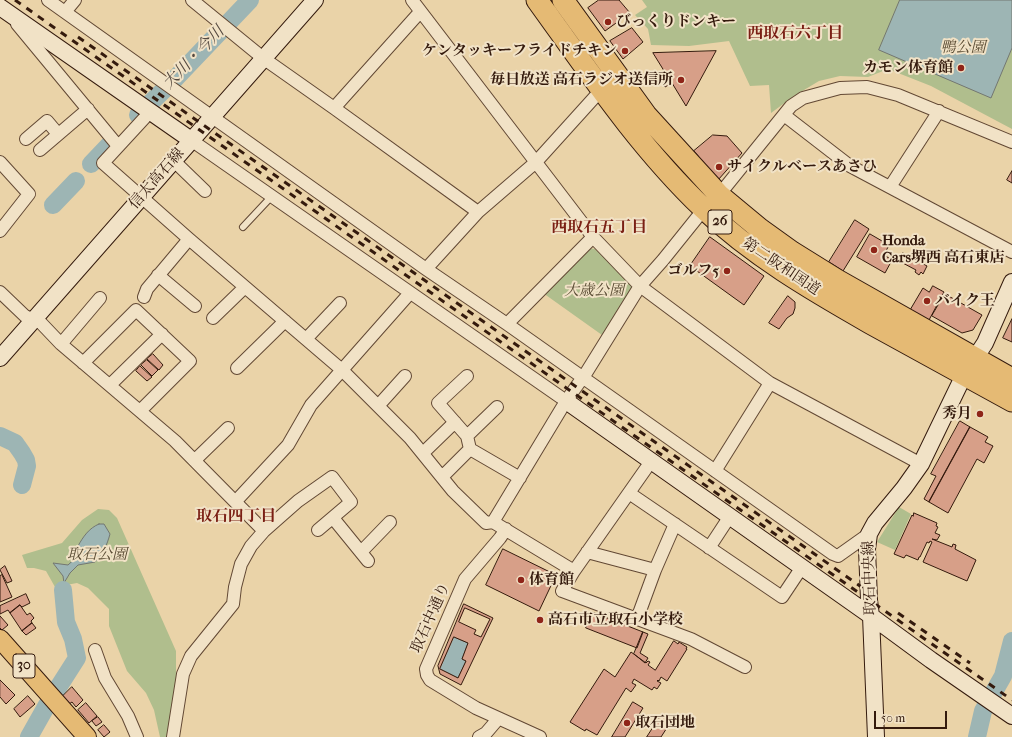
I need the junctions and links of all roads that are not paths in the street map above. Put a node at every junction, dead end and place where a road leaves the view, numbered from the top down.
1 (48, 0) edge
2 (75, 0) edge
3 (192, 0) edge
4 (315, 0) edge
5 (412, 0) edge
6 (537, 0) edge
7 (563, 0) edge
8 (4, 10) edge
9 (65, 12) junction
10 (420, 12) junction
11 (263, 58) junction
12 (602, 89) junction
13 (334, 108) junction
14 (88, 109) junction
15 (146, 109) junction
16 (939, 111) junction
17 (784, 116) junction
18 (212, 117) junction
19 (58, 134) junction
20 (26, 139) dead end
21 (191, 140) junction
22 (1012, 142) edge
23 (118, 146) junction
24 (40, 150) dead end
25 (174, 161) junction
26 (0, 162) edge
27 (536, 162) junction
28 (890, 188) junction
29 (205, 190) dead end
30 (719, 195) junction
31 (272, 196) junction
32 (141, 198) junction
33 (704, 209) junction
34 (478, 212) junction
35 (243, 227) dead end
36 (0, 232) edge
37 (593, 237) junction
38 (189, 239) junction
39 (1012, 252) edge
40 (426, 268) junction
41 (158, 275) junction
42 (1012, 282) edge
43 (640, 286) junction
44 (245, 287) junction
45 (0, 292) edge
46 (410, 294) junction
47 (144, 297) dead end
48 (100, 298) dead end
49 (340, 303) dead end
50 (194, 306) dead end
51 (213, 318) dead end
52 (34, 320) junction
53 (285, 321) junction
54 (507, 324) junction
55 (162, 334) junction
56 (306, 339) junction
57 (61, 344) junction
58 (0, 358) edge
59 (83, 363) junction
60 (970, 366) junction
61 (237, 368) dead end
62 (342, 370) junction
63 (405, 376) dead end
64 (467, 376) dead end
65 (582, 377) junction
66 (1012, 379) edge
67 (770, 383) junction
68 (110, 385) junction
69 (566, 401) junction
70 (1012, 401) edge
71 (378, 406) junction
72 (497, 407) dead end
73 (140, 411) junction
74 (455, 422) junction
75 (228, 428) dead end
76 (467, 436) junction
77 (470, 449) junction
78 (422, 453) junction
79 (195, 460) junction
80 (652, 460) junction
81 (921, 464) junction
82 (715, 471) junction
83 (442, 477) junction
84 (520, 478) junction
85 (629, 493) junction
86 (236, 501) junction
87 (730, 516) junction
88 (333, 518) junction
89 (390, 522) dead end
90 (493, 522) junction
91 (675, 524) junction
92 (506, 529) junction
93 (318, 530) dead end
94 (264, 531) junction
95 (869, 534) junction
96 (709, 548) junction
97 (587, 552) junction
98 (802, 567) junction
99 (655, 570) junction
100 (574, 571) junction
101 (871, 616) junction
102 (637, 618) junction
103 (0, 639) edge
104 (95, 650) dead end
105 (745, 667) dead end
106 (1012, 716) edge
107 (498, 719) junction
108 (87, 737) edge
109 (136, 737) edge
110 (173, 737) edge
111 (479, 737) edge
112 (540, 737) edge
113 (876, 737) edge

1 - 9 street
2 - 9 street
3 - 11 street
4 - 11 street, 信太高石線
5 - 10 street
6 - 12 highway, 第二阪和国道 / 26
7 - 30 highway, 第二阪和国道 / 26
8 - 14 street
8 - 15 street
9 - 18 street
10 - 13 street
10 - 27 street
11 - 13 street
11 - 18 street, 信太高石線
12 - 27 street
12 - 33 highway, 第二阪和国道 / 26
13 - 34 street
14 - 19 street
14 - 23 street
15 - 21 street
15 - 23 street
16 - 17 street
16 - 22 street
16 - 28 street
17 - 28 street
17 - 30 street
18 - 21 street, 信太高石線
18 - 40 street
19 - 20 street
19 - 24 street
21 - 25 street, 信太高石線
21 - 31 street
23 - 32 street
25 - 29 street
25 - 32 street, 信太高石線
26 - 36 street
27 - 34 street
27 - 37 street
28 - 39 street
30 - 60 highway, 第二阪和国道 / 26
31 - 35 lane
31 - 46 street
32 - 38 street
32 - 52 street, 信太高石線
33 - 43 street
33 - 60 highway, 第二阪和国道 / 26
34 - 40 street
37 - 43 street
37 - 54 street
38 - 41 street
38 - 44 street
40 - 54 street
41 - 47 street
41 - 50 street
42 - 60 street
43 - 65 street
43 - 67 street
44 - 51 street
44 - 53 street
45 - 52 street
46 - 62 street
46 - 69 street
48 - 57 street
49 - 56 street
52 - 57 street
52 - 58 street, 信太高石線
53 - 56 street
53 - 61 street
54 - 65 street
55 - 59 street
55 - 68 street
55 - 73 street
56 - 62 street
57 - 59 street
59 - 68 street
60 - 66 highway, 第二阪和国道 / 26
60 - 70 highway, 第二阪和国道 / 26
60 - 81 street, 取石中央線
62 - 71 street
62 - 86 street
63 - 71 street
64 - 74 street
65 - 69 street
65 - 82 street
67 - 81 street
67 - 82 street
68 - 73 street
69 - 80 street
69 - 84 street
71 - 78 street
72 - 76 street
73 - 79 street
74 - 76 street
74 - 78 street
75 - 79 street
76 - 77 street
77 - 83 street
77 - 84 street
78 - 83 street
79 - 86 street
80 - 85 street
80 - 87 street
81 - 95 street, 取石中央線
82 - 95 street
83 - 90 street
84 - 90 street
85 - 91 street
85 - 97 street
86 - 94 street
87 - 96 street
87 - 98 street
88 - 89 street
88 - 93 street
88 - 94 street
90 - 92 street
91 - 96 street
91 - 99 street
92 - 100 street
92 - 107 street, 取石中通り
94 - 110 street
95 - 101 street, 取石中央線
96 - 98 street
97 - 99 street
97 - 100 street
98 - 101 street
99 - 102 street
100 - 102 street
101 - 106 street
101 - 113 street, 取石中央線
102 - 105 street
103 - 108 main road, 30
104 - 109 street
107 - 111 street
107 - 112 street, 取石中通り

